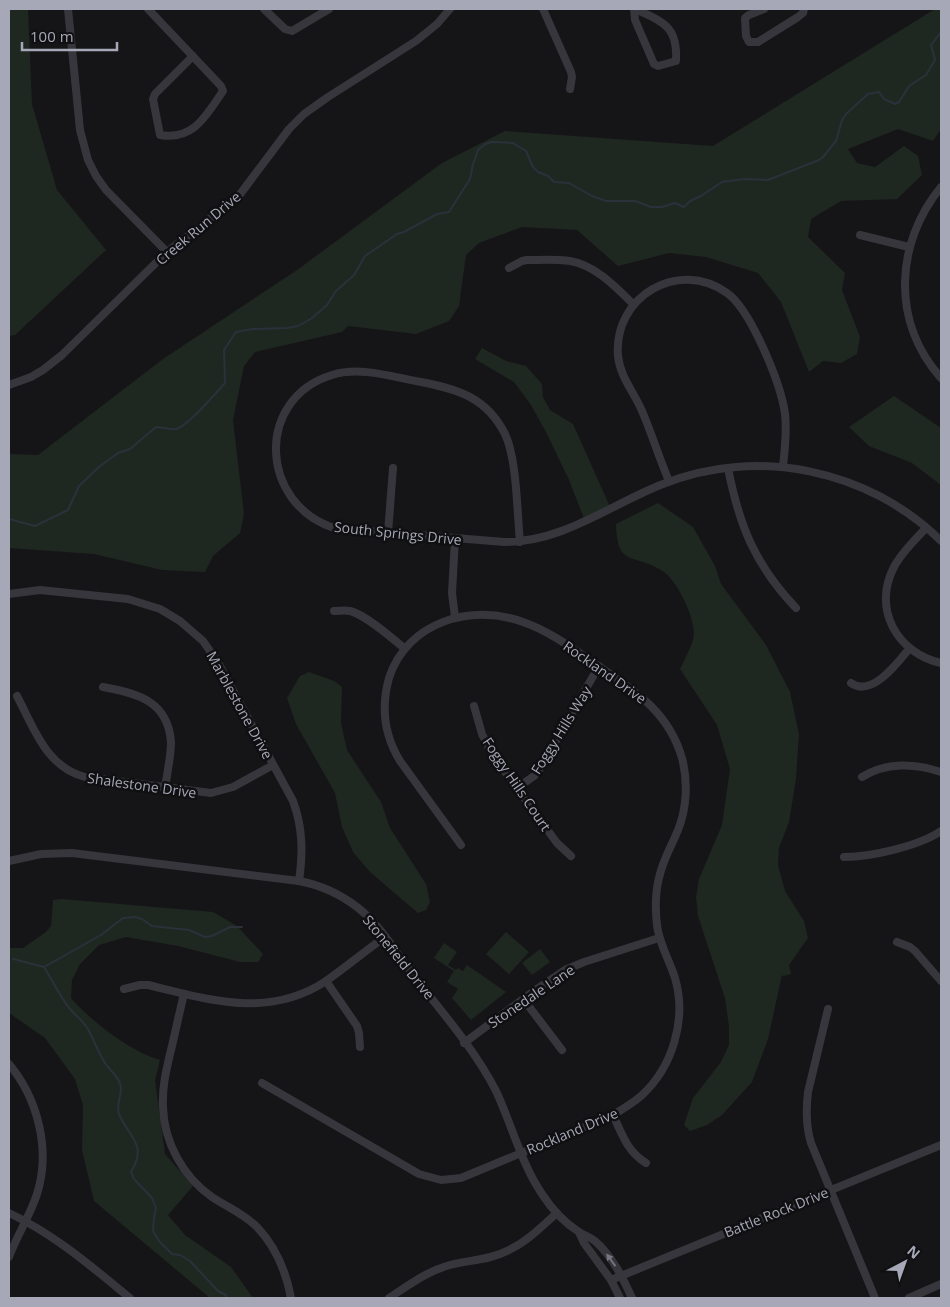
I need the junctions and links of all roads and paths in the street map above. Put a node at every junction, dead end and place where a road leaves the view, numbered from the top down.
1 (68, 9) edge
2 (148, 9) edge
3 (264, 9) edge
4 (329, 9) edge
5 (450, 9) edge
6 (543, 9) edge
7 (634, 9) edge
8 (764, 9) edge
9 (804, 9) edge
10 (193, 56) junction
11 (570, 89) dead end
12 (941, 187) edge
13 (860, 235) dead end
14 (909, 247) junction
15 (167, 252) junction
16 (509, 268) dead end
17 (634, 304) junction
18 (941, 378) edge
19 (9, 385) edge
20 (783, 466) junction
21 (393, 468) dead end
22 (728, 468) junction
23 (669, 481) junction
24 (926, 528) junction
25 (388, 533) junction
26 (455, 539) junction
27 (941, 541) edge
28 (520, 542) junction
29 (9, 594) edge
30 (796, 608) dead end
31 (334, 611) dead end
32 (455, 617) junction
33 (404, 648) junction
34 (909, 649) junction
35 (941, 662) edge
36 (599, 666) junction
37 (851, 683) dead end
38 (103, 686) dead end
39 (17, 696) dead end
40 (474, 706) dead end
41 (273, 765) junction
42 (941, 772) edge
43 (862, 777) dead end
44 (165, 788) junction
45 (517, 788) junction
46 (941, 831) edge
47 (461, 845) dead end
48 (571, 856) dead end
49 (844, 857) dead end
50 (10, 858) edge
51 (299, 881) junction
52 (385, 937) junction
53 (659, 938) junction
54 (897, 942) dead end
55 (326, 980) junction
56 (941, 981) edge
57 (124, 989) dead end
58 (184, 994) junction
59 (524, 1000) junction
60 (828, 1009) dead end
61 (464, 1043) junction
62 (360, 1047) dead end
63 (562, 1050) dead end
64 (9, 1064) edge
65 (262, 1082) dead end
66 (613, 1116) junction
67 (941, 1145) edge
68 (522, 1153) junction
69 (646, 1163) dead end
70 (831, 1190) junction
71 (9, 1213) edge
72 (557, 1213) junction
73 (25, 1222) junction
74 (579, 1232) junction
75 (9, 1257) edge
76 (621, 1275) junction
77 (611, 1280) junction
78 (941, 1284) edge
79 (130, 1298) edge
80 (291, 1298) edge
81 (390, 1298) edge
82 (620, 1298) edge
83 (632, 1298) edge
84 (875, 1298) edge
85 (909, 1298) edge

1 - 15 street
2 - 10 street
3 - 4 street
5 - 15 street, Creek Run Drive
6 - 11 street
7 - 7 street
8 - 9 street
10 - 10 street
12 - 14 street
13 - 14 street
14 - 18 street
15 - 19 street, Creek Run Drive
16 - 17 street
17 - 20 street
17 - 23 street
20 - 22 street, South Springs Drive
20 - 24 street, South Springs Drive
21 - 25 street
22 - 23 street, South Springs Drive
22 - 30 street
23 - 28 street, South Springs Drive
24 - 27 street, South Springs Drive
24 - 34 street
25 - 26 street, South Springs Drive
25 - 28 street, South Springs Drive
26 - 28 street, South Springs Drive
26 - 32 street
29 - 41 street, Marblestone Drive
31 - 33 street
32 - 33 street, Rockland Drive
32 - 36 street, Rockland Drive
33 - 47 street, Rockland Drive
34 - 35 street
34 - 37 street
36 - 45 street, Foggy Hills Way
36 - 53 street, Rockland Drive
38 - 44 street
39 - 44 street, Shalestone Drive
40 - 45 street, Foggy Hills Court
41 - 44 street, Shalestone Drive
41 - 51 street, Marblestone Drive
42 - 43 street
45 - 48 street, Foggy Hills Court
46 - 49 street
50 - 51 street, Stonefield Drive
51 - 52 street, Stonefield Drive
52 - 55 street
52 - 61 street, Stonefield Drive
53 - 59 street, Stonedale Lane
53 - 66 street, Rockland Drive
54 - 56 street
55 - 58 street
55 - 62 street
57 - 58 street
58 - 80 street
59 - 61 street, Stonedale Lane
59 - 63 street
60 - 70 street
61 - 68 street, Stonefield Drive
64 - 73 street
65 - 68 street, Rockland Drive
66 - 68 street, Rockland Drive
66 - 69 street
67 - 70 street, Battle Rock Drive
68 - 72 street, Stonefield Drive
70 - 76 street, Battle Rock Drive
70 - 84 street
71 - 73 street
72 - 74 street, Stonefield Drive
72 - 81 street
73 - 75 street
73 - 79 street
76 -> 74 street, Stonefield Drive
74 - 77 street, Stonefield Drive
76 - 77 street, Battle Rock Drive
76 - 83 street, Stonefield Drive
77 - 82 street, Stonefield Drive
78 - 85 street

